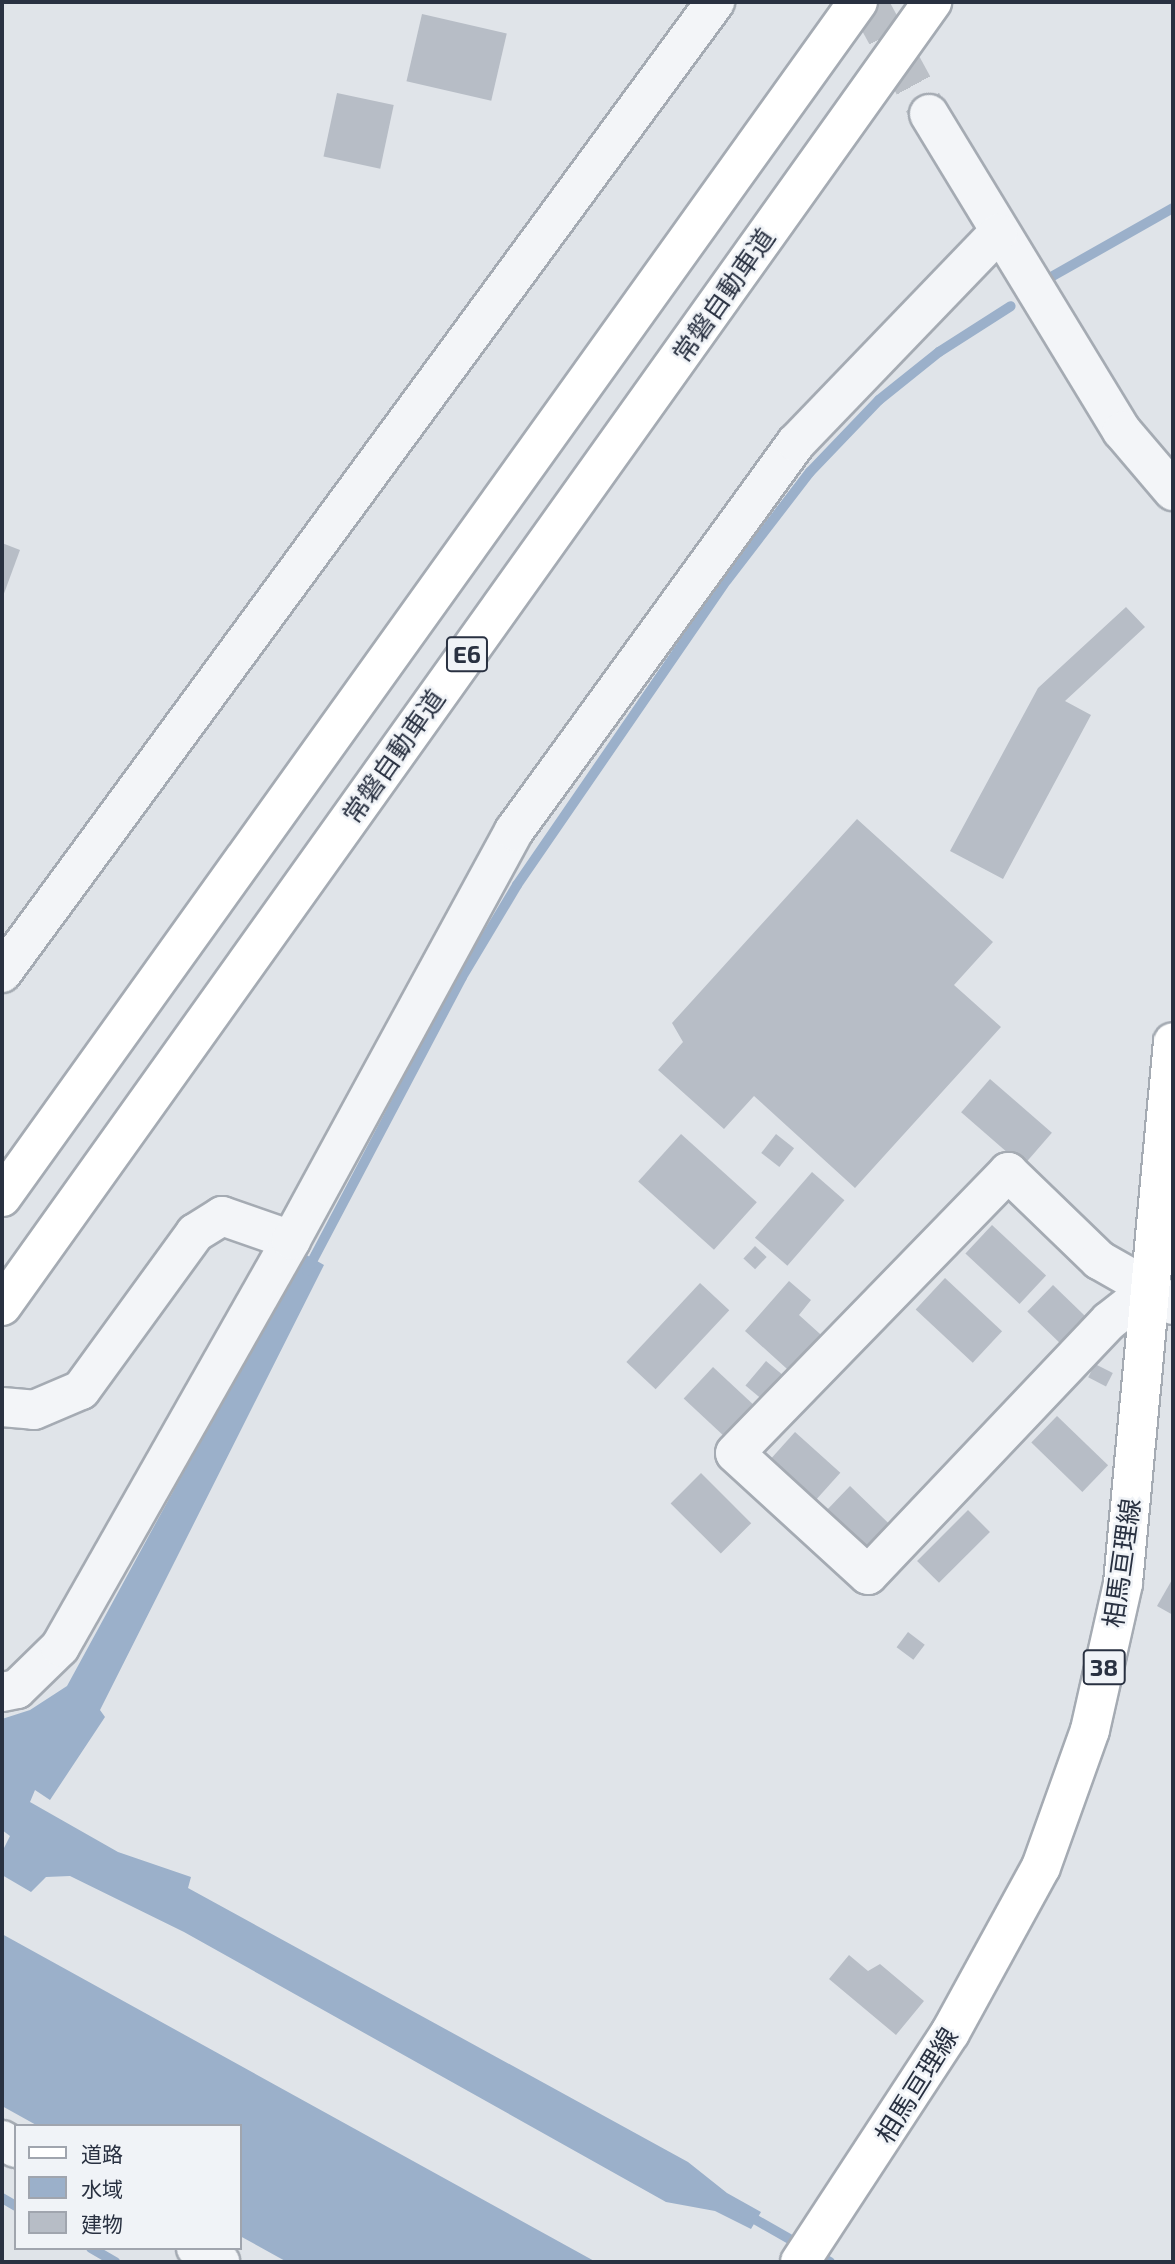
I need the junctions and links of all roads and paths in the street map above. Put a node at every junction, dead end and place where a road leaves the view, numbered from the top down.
1 (715, 2) edge
2 (858, 2) edge
3 (932, 2) edge
4 (929, 114) tunnel mouth
5 (998, 233) junction
6 (1173, 491) edge
7 (2, 973) edge
8 (1173, 1042) edge
9 (2, 1197) edge
10 (291, 1240) junction
11 (1162, 1297) edge
12 (2, 1306) edge
13 (2, 1407) edge
14 (2, 1692) edge
15 (199, 2250) edge
16 (220, 2262) edge
17 (800, 2262) edge

1 - 7 street
2 - 9 main road, E6
3 - 12 main road, 常磐自動車道 / E6
4 - 5 street
5 - 6 street
5 - 10 street
8 - 11 main road, 相馬亘理線 / 38
10 - 13 street
10 - 14 street
11 - 11 street
11 - 17 main road, 相馬亘理線 / 38
15 - 16 street

